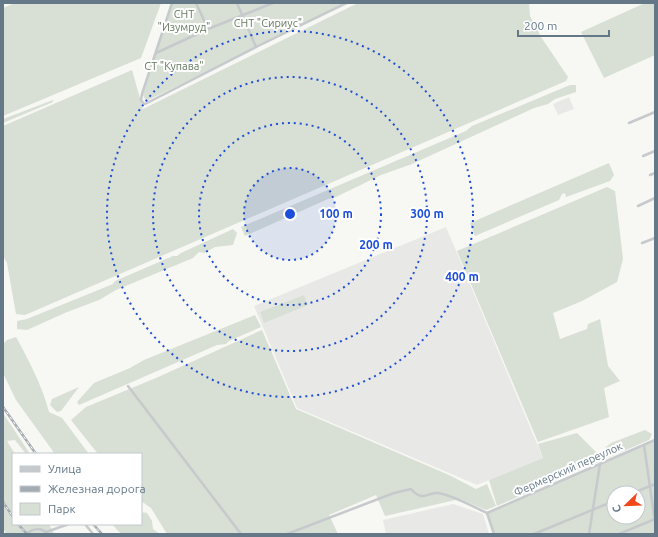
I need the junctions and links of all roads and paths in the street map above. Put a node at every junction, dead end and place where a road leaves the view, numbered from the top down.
1 (172, 3) edge
2 (196, 3) edge
3 (237, 3) edge
4 (273, 3) edge
5 (346, 3) edge
6 (242, 15) junction
7 (208, 29) junction
8 (256, 47) junction
9 (156, 54) junction
10 (655, 112) edge
11 (629, 123) dead end
12 (655, 151) edge
13 (643, 156) dead end
14 (655, 173) edge
15 (650, 175) dead end
16 (655, 198) edge
17 (638, 206) dead end
18 (655, 238) edge
19 (642, 243) dead end
20 (128, 386) dead end
21 (655, 440) edge
22 (644, 444) junction
23 (600, 464) junction
24 (655, 484) edge
25 (650, 486) junction
26 (646, 488) edge
27 (606, 504) edge
28 (593, 510) junction
29 (487, 514) junction
30 (655, 520) edge
31 (67, 525) edge
32 (86, 525) edge
33 (47, 533) edge
34 (26, 534) edge
35 (93, 534) edge
36 (241, 534) edge
37 (287, 534) edge
38 (494, 534) edge
39 (534, 534) edge
40 (589, 534) edge
41 (619, 534) edge

1 - 9 street
2 - 7 street
3 - 6 street
4 - 6 street
5 - 8 street
6 - 7 street
6 - 8 street
7 - 9 street
8 - 9 street
10 - 11 street
12 - 13 street
14 - 15 street
16 - 17 street
18 - 19 street
20 - 36 street
21 - 22 street, Фермерский переулок
22 - 23 street, Фермерский переулок
22 - 25 street
23 - 28 street
23 - 29 street, Фермерский переулок
24 - 25 street
25 - 26 street
25 - 30 street
27 - 28 street
28 - 39 street
28 - 40 street
29 - 37 street
29 - 38 street
30 - 41 street
31 - 33 street
32 - 35 street
33 - 34 street

